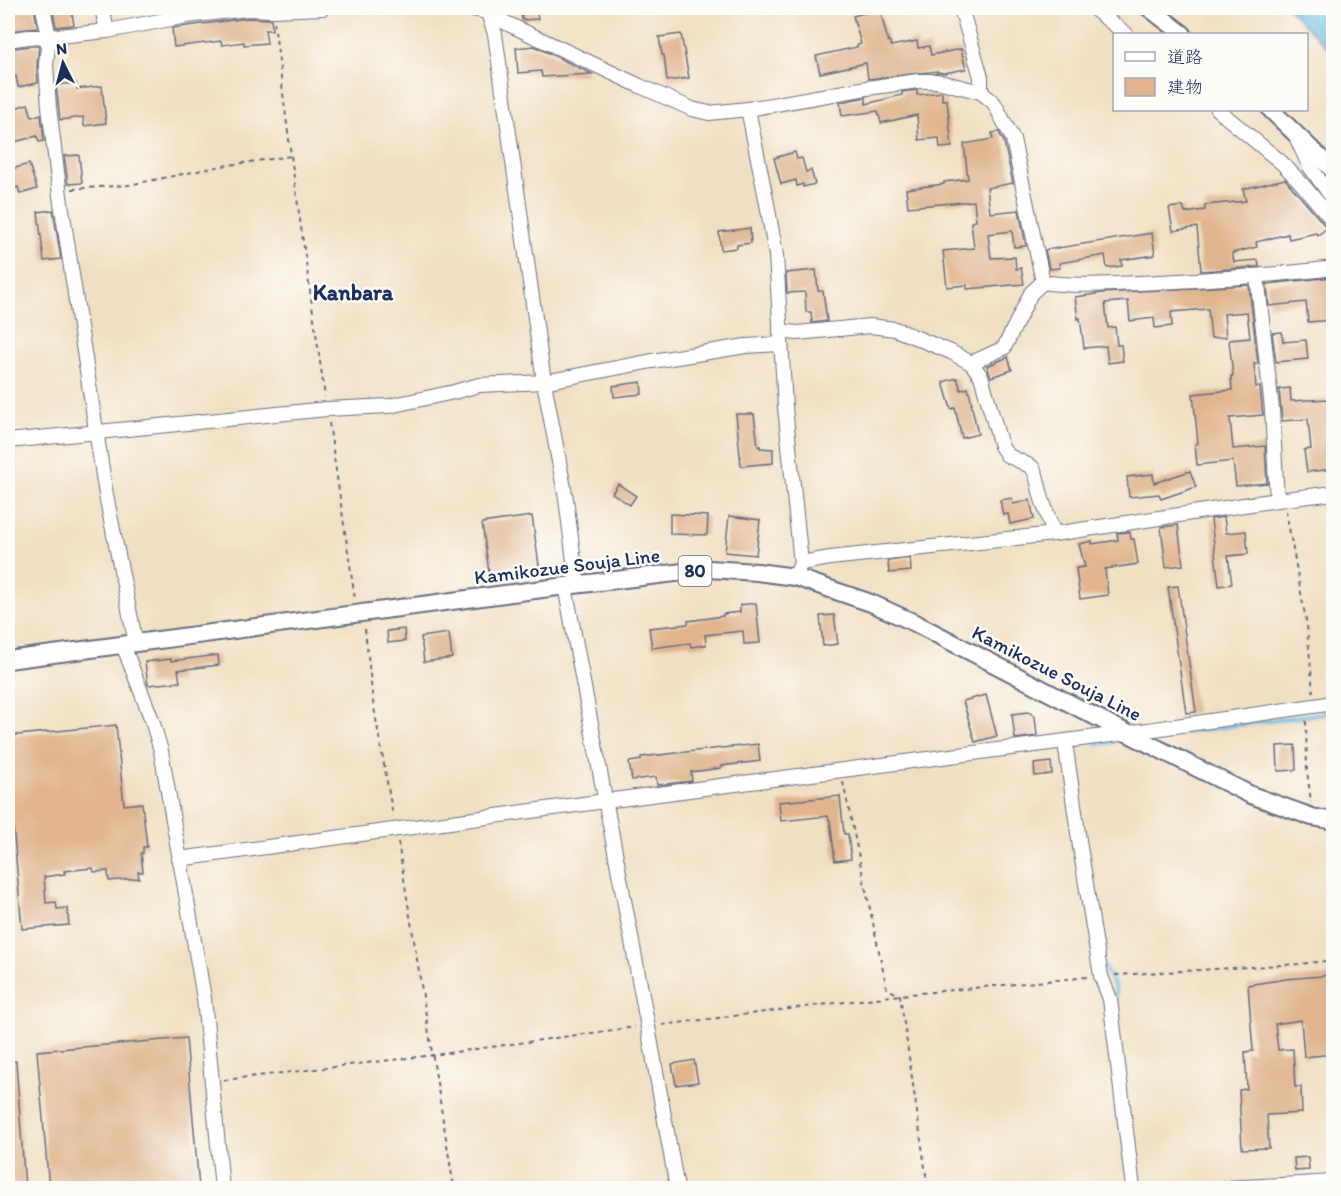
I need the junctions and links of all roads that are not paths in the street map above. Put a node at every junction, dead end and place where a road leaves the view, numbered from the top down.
1 (43, 8) edge
2 (102, 8) edge
3 (323, 8) edge
4 (467, 8) edge
5 (961, 8) edge
6 (1093, 8) edge
7 (1149, 8) edge
8 (272, 9) edge
9 (487, 10) edge
10 (107, 31) junction
11 (1125, 33) edge
12 (1182, 33) edge
13 (49, 38) junction
14 (8, 40) edge
15 (981, 92) junction
16 (748, 109) junction
17 (1219, 111) edge
18 (1272, 111) edge
19 (1293, 131) junction
20 (1334, 171) edge
21 (1334, 200) edge
22 (1334, 222) edge
23 (1334, 268) edge
24 (1257, 276) junction
25 (1043, 282) junction
26 (781, 338) junction
27 (971, 363) junction
28 (544, 382) junction
29 (97, 432) junction
30 (8, 441) edge
31 (1334, 493) edge
32 (1280, 499) junction
33 (1054, 534) junction
34 (798, 570) junction
35 (571, 586) junction
36 (129, 644) junction
37 (8, 660) edge
38 (1334, 703) edge
39 (1127, 733) junction
40 (1065, 742) junction
41 (605, 801) junction
42 (1334, 821) edge
43 (179, 859) junction
44 (1334, 1182) edge
45 (222, 1188) edge
46 (676, 1188) edge
47 (1132, 1188) edge
48 (1227, 1188) edge

1 - 13 street
2 - 10 street
3 - 8 street
4 - 9 street
5 - 15 street
6 - 11 street
7 - 12 main road
8 - 10 street
9 - 16 street
9 - 28 street
10 - 13 street
13 - 14 street
13 - 29 street
15 - 16 street
15 - 25 street
16 - 26 street
17 - 22 street
18 - 19 main road
19 - 20 main road
19 - 21 street
23 - 24 street
24 - 25 street
24 - 32 street
25 - 27 street
26 - 27 street
26 - 28 street
26 - 34 street
27 - 33 street
28 - 29 street
28 - 35 street
29 - 30 street
29 - 36 street
31 - 32 street
32 - 33 street
33 - 34 street
34 - 35 main road, Kamikozue Souja Line / 80
34 - 39 main road, Kamikozue Souja Line / 80
35 - 36 main road, Kamikozue Souja Line / 80
35 - 41 street
36 - 37 main road, Kamikozue Souja Line / 80
36 - 43 street
38 - 39 street
39 - 40 street
39 - 42 main road, Kamikozue Souja Line / 80
40 - 41 street
40 - 47 street
41 - 43 street
41 - 46 street
43 - 45 street
44 - 48 street

